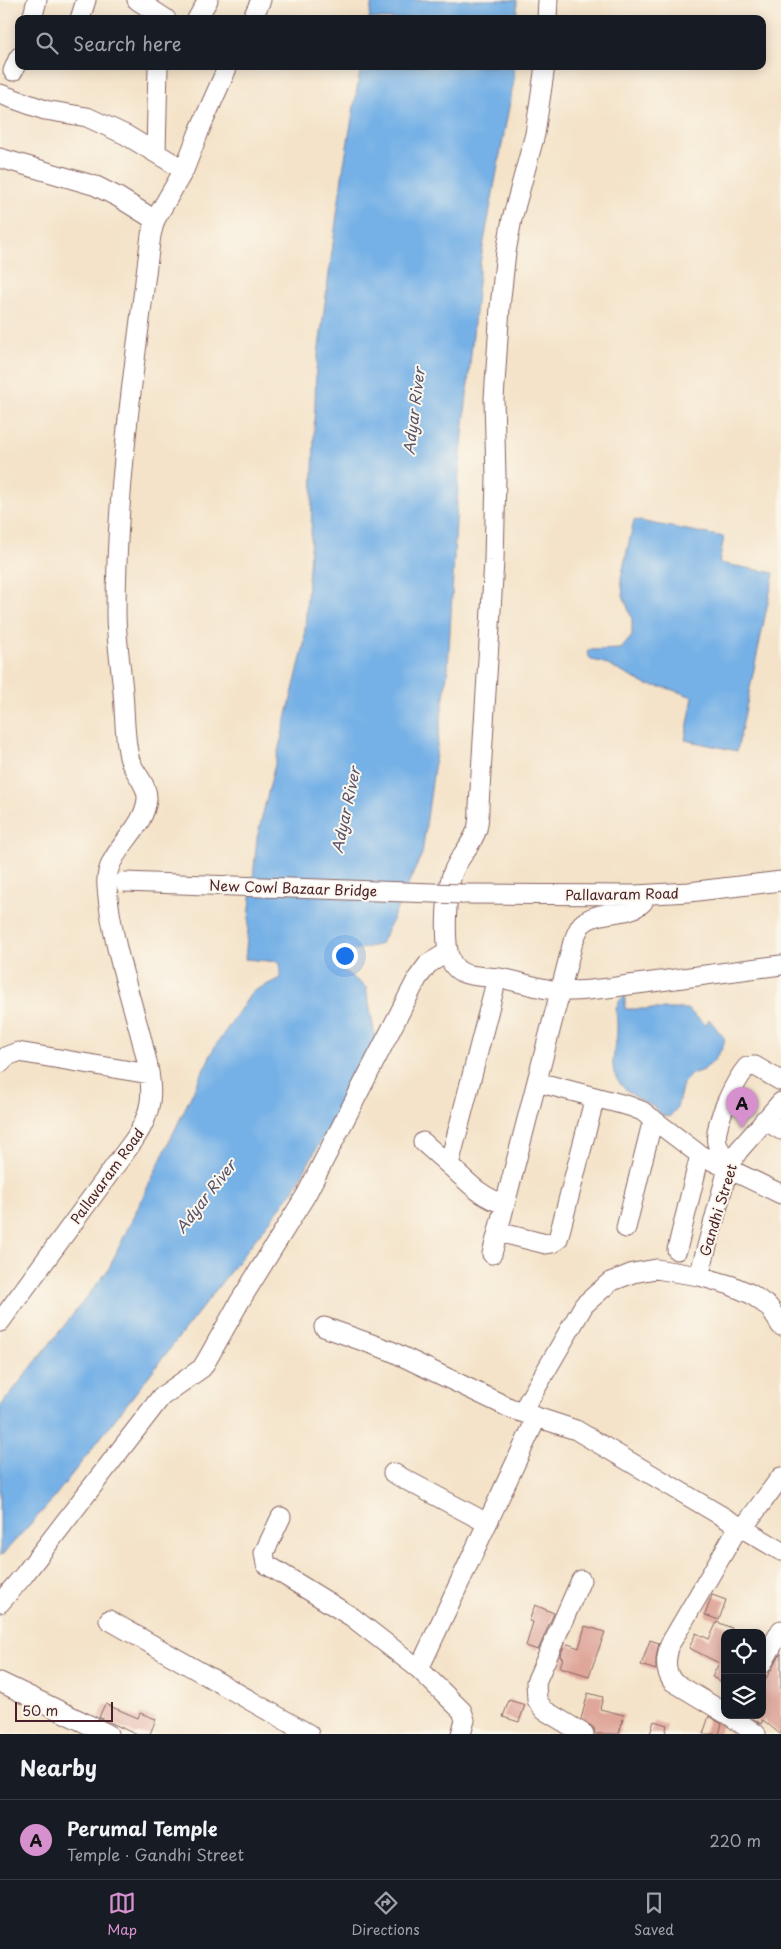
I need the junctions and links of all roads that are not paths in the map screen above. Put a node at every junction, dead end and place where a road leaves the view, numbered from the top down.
1 (37, 0) edge
2 (86, 0) edge
3 (137, 0) edge
4 (208, 0) edge
5 (261, 0) edge
6 (548, 0) edge
7 (162, 13) edge
8 (33, 15) edge
9 (81, 15) edge
10 (199, 15) edge
11 (254, 15) edge
12 (547, 15) edge
13 (158, 70) edge
14 (226, 70) edge
15 (544, 70) edge
16 (0, 94) edge
17 (156, 153) junction
18 (0, 158) edge
19 (184, 170) junction
20 (155, 220) junction
21 (781, 881) edge
22 (115, 882) junction
23 (462, 894) joint
24 (643, 895) junction
25 (448, 952) junction
26 (781, 965) edge
27 (497, 978) junction
28 (560, 991) junction
29 (0, 1063) edge
30 (149, 1074) junction
31 (781, 1081) edge
32 (537, 1082) junction
33 (595, 1097) junction
34 (781, 1102) edge
35 (653, 1119) junction
36 (764, 1120) junction
37 (781, 1130) edge
38 (423, 1142) dead end
39 (700, 1155) junction
40 (449, 1165) junction
41 (730, 1165) junction
42 (781, 1194) edge
43 (505, 1204) junction
44 (626, 1228) dead end
45 (498, 1232) junction
46 (677, 1250) dead end
47 (492, 1254) dead end
48 (699, 1276) junction
49 (0, 1322) edge
50 (781, 1326) edge
51 (324, 1327) dead end
52 (530, 1414) junction
53 (394, 1473) dead end
54 (781, 1477) edge
55 (281, 1517) dead end
56 (487, 1523) junction
57 (741, 1527) junction
58 (781, 1551) edge
59 (581, 1580) dead end
60 (0, 1603) edge
61 (109, 1620) dead end
62 (781, 1630) edge
63 (766, 1657) edge
64 (419, 1669) junction
65 (2, 1687) edge
66 (721, 1710) edge
67 (735, 1719) edge
68 (284, 1728) edge
69 (108, 1734) edge
70 (309, 1734) edge
71 (461, 1734) edge
72 (584, 1734) edge
73 (756, 1734) edge

1 - 8 street
2 - 9 street
3 - 7 street
4 - 10 street
5 - 11 street
6 - 12 street
13 - 17 street
14 - 19 street
15 - 25 street
16 - 17 street
17 - 19 street
18 - 20 street
19 - 20 street
20 - 22 street
21 - 24 street, Pallavaram Road
22 - 23 street, New Cowl Bazaar Bridge, bridge
22 - 30 street, Pallavaram Road
23 - 24 street, Pallavaram Road
24 - 28 street
25 - 27 street
25 - 60 street
26 - 28 street
27 - 28 street
27 - 40 street
28 - 32 street
29 - 30 street
30 - 49 street, Pallavaram Road
31 - 41 street
32 - 33 street
32 - 43 street
33 - 35 street
33 - 45 street
34 - 36 street, Gandhi Street
35 - 39 street
35 - 44 street
36 - 37 street
36 - 41 street, Gandhi Street
38 - 40 street
39 - 41 street
39 - 46 street
40 - 43 street
41 - 42 street
41 - 48 street, Gandhi Street
43 - 45 street
45 - 47 street
48 - 50 street
48 - 52 street
51 - 52 street
52 - 56 street
52 - 57 street
53 - 56 street
54 - 57 street
55 - 64 street
56 - 64 street
57 - 58 street
57 - 66 street
59 - 72 street
61 - 68 street
62 - 63 street
64 - 71 street
65 - 69 street
67 - 73 street
68 - 70 street

